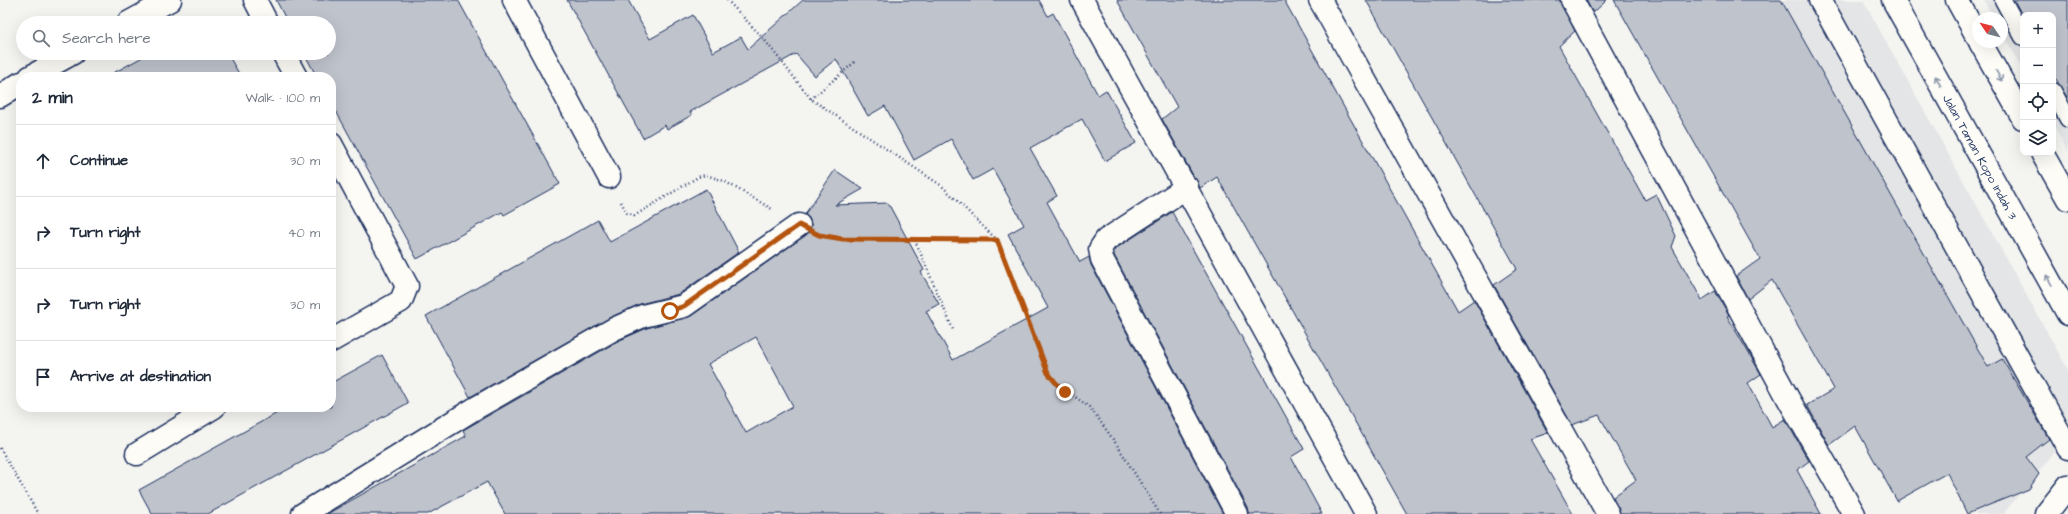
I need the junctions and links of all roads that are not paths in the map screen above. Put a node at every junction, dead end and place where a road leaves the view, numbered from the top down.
1 (170, 0) edge
2 (254, 0) edge
3 (514, 0) edge
4 (1082, 0) edge
5 (1320, 0) edge
6 (1572, 0) edge
7 (1820, 0) edge
8 (1893, 0) edge
9 (1957, 0) edge
10 (2003, 0) edge
11 (141, 16) edge
12 (263, 16) edge
13 (1972, 27) edge
14 (2020, 31) edge
15 (1983, 48) edge
16 (61, 60) edge
17 (287, 60) edge
18 (40, 72) edge
19 (293, 72) edge
20 (16, 86) edge
21 (0, 96) edge
22 (2056, 96) edge
23 (2020, 113) edge
24 (2068, 118) edge
25 (336, 153) edge
26 (2044, 156) edge
27 (608, 177) road end
28 (1187, 187) junction
29 (2068, 199) edge
30 (799, 225) road end
31 (2068, 314) edge
32 (336, 338) edge
33 (206, 412) edge
34 (2068, 448) edge
35 (137, 454) dead end
36 (2068, 486) edge
37 (303, 514) edge
38 (1237, 514) edge
39 (1366, 514) edge
40 (1608, 514) edge
41 (1854, 514) edge
42 (2046, 514) edge

1 - 11 street
2 - 12 street
3 - 27 street
4 - 28 street
5 - 40 street
6 - 41 street
7 - 34 street
31 -> 8 street, Jalan Taman Kopo Indah 3
9 - 13 street
10 - 14 lane
15 -> 23 street
16 - 18 street
17 - 19 street
20 - 21 street
22 - 24 lane
25 - 32 street
26 - 29 street
28 - 38 street
28 - 39 street
30 - 37 street
33 - 35 street
36 - 42 street

